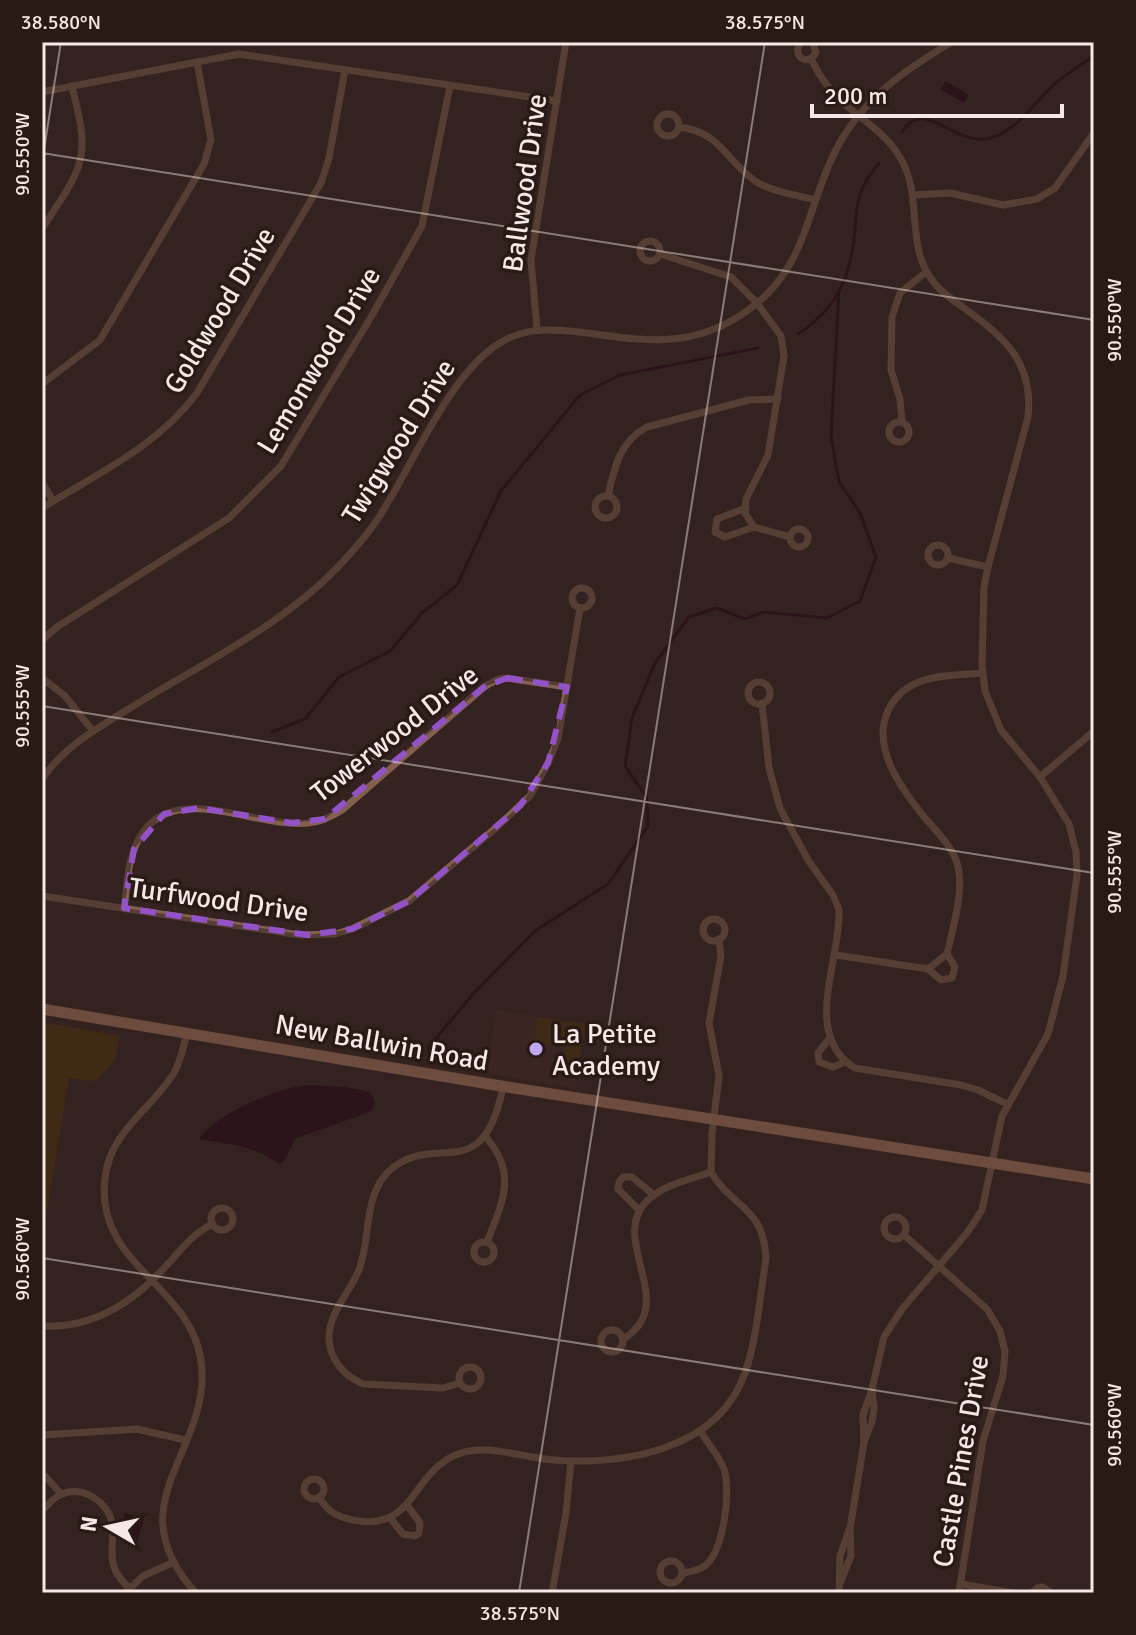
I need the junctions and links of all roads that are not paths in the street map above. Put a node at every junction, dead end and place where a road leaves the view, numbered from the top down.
1 (566, 42) edge
2 (801, 42) edge
3 (812, 42) edge
4 (946, 43) edge
5 (811, 59) junction
6 (197, 62) junction
7 (345, 70) junction
8 (72, 86) junction
9 (450, 86) junction
10 (42, 92) edge
11 (557, 101) junction
12 (859, 114) junction
13 (679, 127) dead end
14 (1094, 133) edge
15 (913, 195) junction
16 (816, 200) junction
17 (42, 229) edge
18 (660, 254) dead end
19 (926, 272) junction
20 (757, 303) junction
21 (537, 329) junction
22 (42, 384) edge
23 (778, 399) junction
24 (902, 422) dead end
25 (42, 482) edge
26 (608, 496) dead end
27 (53, 501) junction
28 (42, 508) edge
29 (746, 508) junction
30 (754, 527) junction
31 (790, 537) dead end
32 (948, 558) dead end
33 (988, 567) junction
34 (580, 608) dead end
35 (42, 640) edge
36 (982, 673) junction
37 (42, 678) edge
38 (567, 687) junction
39 (762, 703) dead end
40 (93, 731) junction
41 (1094, 731) edge
42 (1040, 777) junction
43 (42, 779) edge
44 (42, 896) edge
45 (124, 908) junction
46 (719, 939) dead end
47 (947, 954) junction
48 (836, 955) junction
49 (928, 969) junction
50 (42, 1009) edge
51 (187, 1033) junction
52 (829, 1039) junction
53 (845, 1062) junction
54 (503, 1087) junction
55 (1007, 1104) junction
56 (713, 1120) junction
57 (485, 1136) junction
58 (992, 1163) junction
59 (711, 1172) junction
60 (1094, 1179) edge
61 (654, 1195) junction
62 (639, 1210) junction
63 (213, 1224) dead end
64 (904, 1235) dead end
65 (487, 1242) dead end
66 (938, 1267) junction
67 (152, 1281) junction
68 (42, 1326) edge
69 (623, 1339) dead end
70 (460, 1383) dead end
71 (701, 1432) junction
72 (42, 1435) edge
73 (185, 1440) junction
74 (571, 1461) junction
75 (1094, 1478) edge
76 (42, 1481) edge
77 (1094, 1489) edge
78 (61, 1494) junction
79 (319, 1497) dead end
80 (407, 1505) junction
81 (42, 1510) edge
82 (391, 1519) junction
83 (174, 1562) junction
84 (683, 1573) dead end
85 (960, 1589) edge
86 (127, 1591) edge
87 (196, 1593) edge
88 (552, 1593) edge
89 (839, 1593) edge
90 (1013, 1593) edge
91 (1032, 1593) edge
92 (1051, 1593) edge

1 - 11 street, Ballwood Drive
2 - 5 street
3 - 5 street
4 - 12 street, Twigwood Drive
5 - 12 street
6 - 7 street
6 - 8 street
6 - 22 street
7 - 9 street
7 - 27 street, Goldwood Drive
8 - 10 street
8 - 17 street
9 - 11 street
9 - 35 street, Lemonwood Drive
11 - 21 street, Ballwood Drive
12 - 15 street
12 - 16 street, Twigwood Drive
13 - 16 street
14 - 15 street
15 - 19 street
16 - 20 street, Twigwood Drive
18 - 20 street
19 - 24 street
19 - 33 street
20 - 21 street, Twigwood Drive
20 - 23 street
21 - 40 street, Twigwood Drive
23 - 26 street
23 - 29 street
25 - 27 street
27 - 28 street, Goldwood Drive
29 - 30 street
29 - 30 street
30 - 31 street
32 - 33 street
33 - 36 street
34 - 38 street, Turfwood Drive
36 - 42 street
36 - 47 street
37 - 40 street
38 - 45 street, Towerwood Drive
38 - 45 street, Turfwood Drive
39 - 48 street
40 - 43 street, Twigwood Drive
41 - 42 street
42 - 55 street
44 - 45 street, Turfwood Drive
46 - 56 street
47 - 49 street
47 - 49 street
48 - 49 street
48 - 52 street
50 - 51 main road, New Ballwin Road
51 - 54 main road, New Ballwin Road
51 - 67 street
52 - 53 street
52 - 53 street
53 - 55 street
54 - 56 main road, New Ballwin Road
54 - 57 street
55 - 58 street
56 - 58 main road, New Ballwin Road
56 - 59 street
57 - 65 street
57 - 70 street
58 - 60 main road, New Ballwin Road
58 - 66 street
59 - 61 street
59 - 71 street
61 - 62 street
61 - 62 street
62 - 69 street
63 - 67 street
64 - 66 street, Castle Pines Drive
66 - 85 street, Castle Pines Drive
66 - 89 street
67 - 68 street
67 - 73 street
71 - 74 street
71 - 84 street
72 - 73 street
73 - 83 street
74 - 80 street
74 - 88 street
75 - 77 street
76 - 78 street
78 - 81 street
78 - 86 street
79 - 82 street
80 - 82 street
80 - 82 street
83 - 86 street
83 - 87 street
85 - 90 street
91 - 92 street

